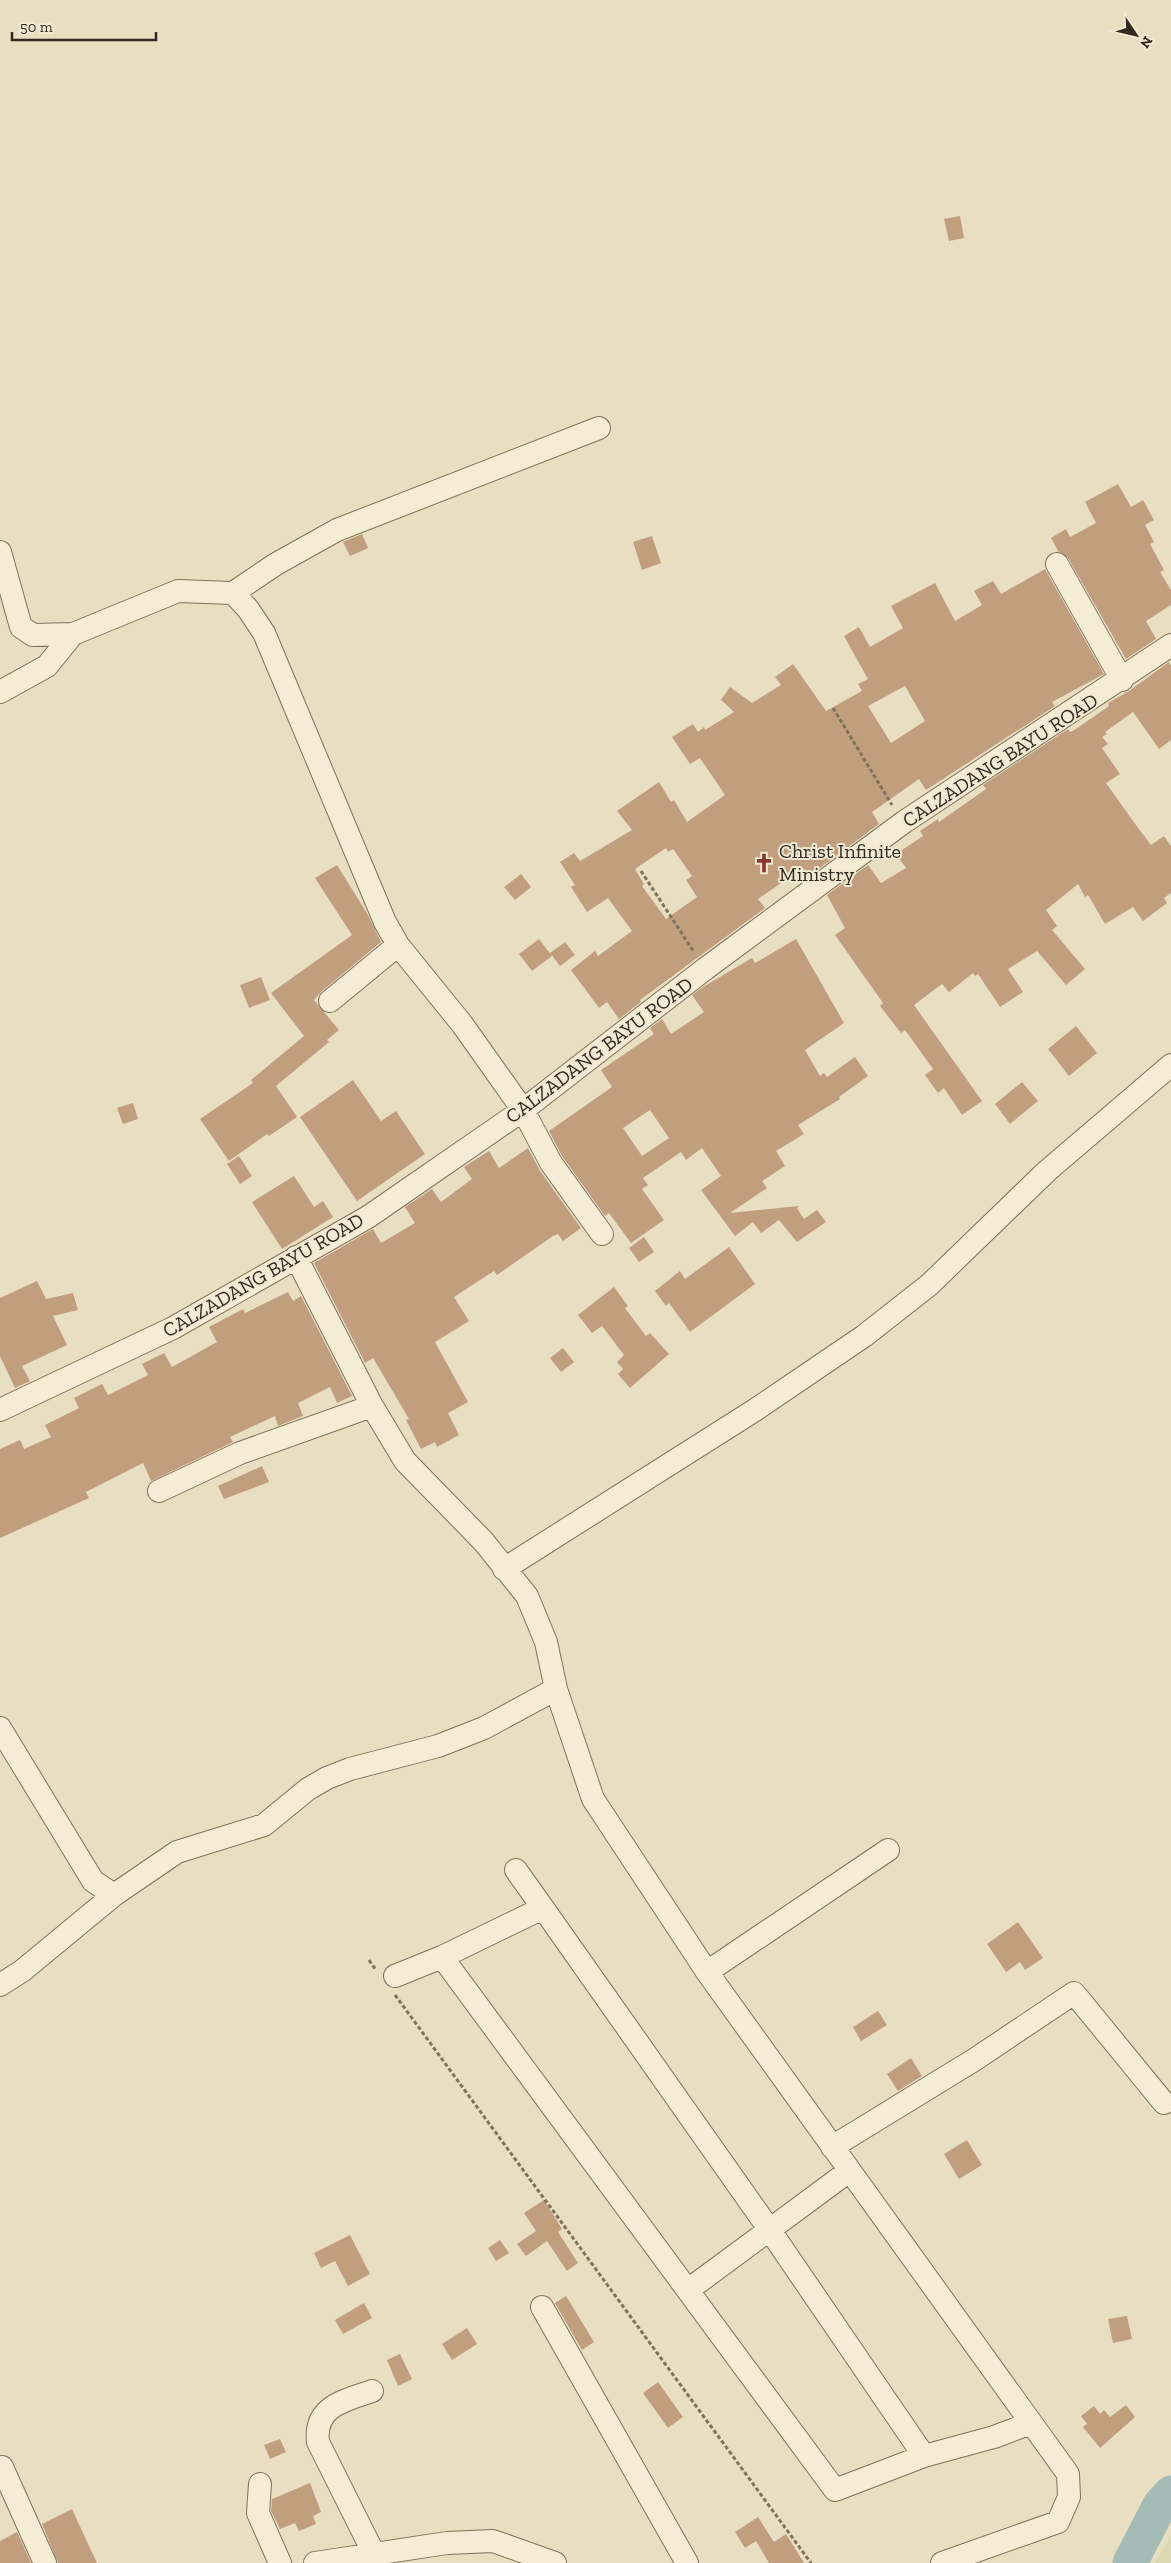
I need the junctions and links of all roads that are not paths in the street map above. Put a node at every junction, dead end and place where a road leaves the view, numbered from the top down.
1 (599, 428) dead end
2 (0, 552) edge
3 (1057, 564) dead end
4 (232, 593) junction
5 (73, 634) junction
6 (1171, 645) edge
7 (1122, 680) junction
8 (0, 692) edge
9 (398, 945) junction
10 (330, 1001) dead end
11 (1171, 1065) edge
12 (522, 1110) junction
13 (602, 1234) dead end
14 (296, 1256) junction
15 (372, 1406) junction
16 (0, 1410) edge
17 (159, 1491) dead end
18 (504, 1568) junction
19 (556, 1689) junction
20 (0, 1728) edge
21 (888, 1850) dead end
22 (516, 1870) dead end
23 (114, 1895) junction
24 (542, 1908) junction
25 (442, 1957) junction
26 (707, 1972) junction
27 (390, 1982) road end
28 (0, 1985) edge
29 (1164, 2103) dead end
30 (832, 2147) junction
31 (849, 2171) junction
32 (769, 2229) junction
33 (688, 2290) junction
34 (542, 2307) dead end
35 (372, 2391) dead end
36 (1031, 2423) junction
37 (924, 2456) junction
38 (2, 2467) dead end
39 (260, 2484) dead end
40 (374, 2554) junction
41 (45, 2563) edge
42 (280, 2563) edge
43 (315, 2563) edge
44 (555, 2563) edge
45 (687, 2563) edge
46 (942, 2563) edge

1 - 4 street
2 - 5 street
3 - 7 street
4 - 5 street
4 - 9 street
5 - 8 street
6 - 7 street, CALZADANG BAYU ROAD
7 - 12 street, CALZADANG BAYU ROAD
9 - 10 street
9 - 12 street
11 - 18 street
12 - 13 street
12 - 14 street, CALZADANG BAYU ROAD
14 - 15 street
14 - 16 street, CALZADANG BAYU ROAD
15 - 17 street
15 - 18 street
18 - 19 street
19 - 23 street
19 - 26 street
20 - 23 street
21 - 26 street
22 - 24 street
23 - 28 street
24 - 25 street
24 - 32 street
25 - 27 street
25 - 33 street
26 - 30 street
29 - 30 street
30 - 31 street
31 - 32 street
31 - 36 street
32 - 33 street
32 - 37 street
33 - 37 street
34 - 45 street
35 - 40 street
36 - 37 street
36 - 46 street
38 - 41 street
39 - 42 street
40 - 43 street
40 - 44 street

